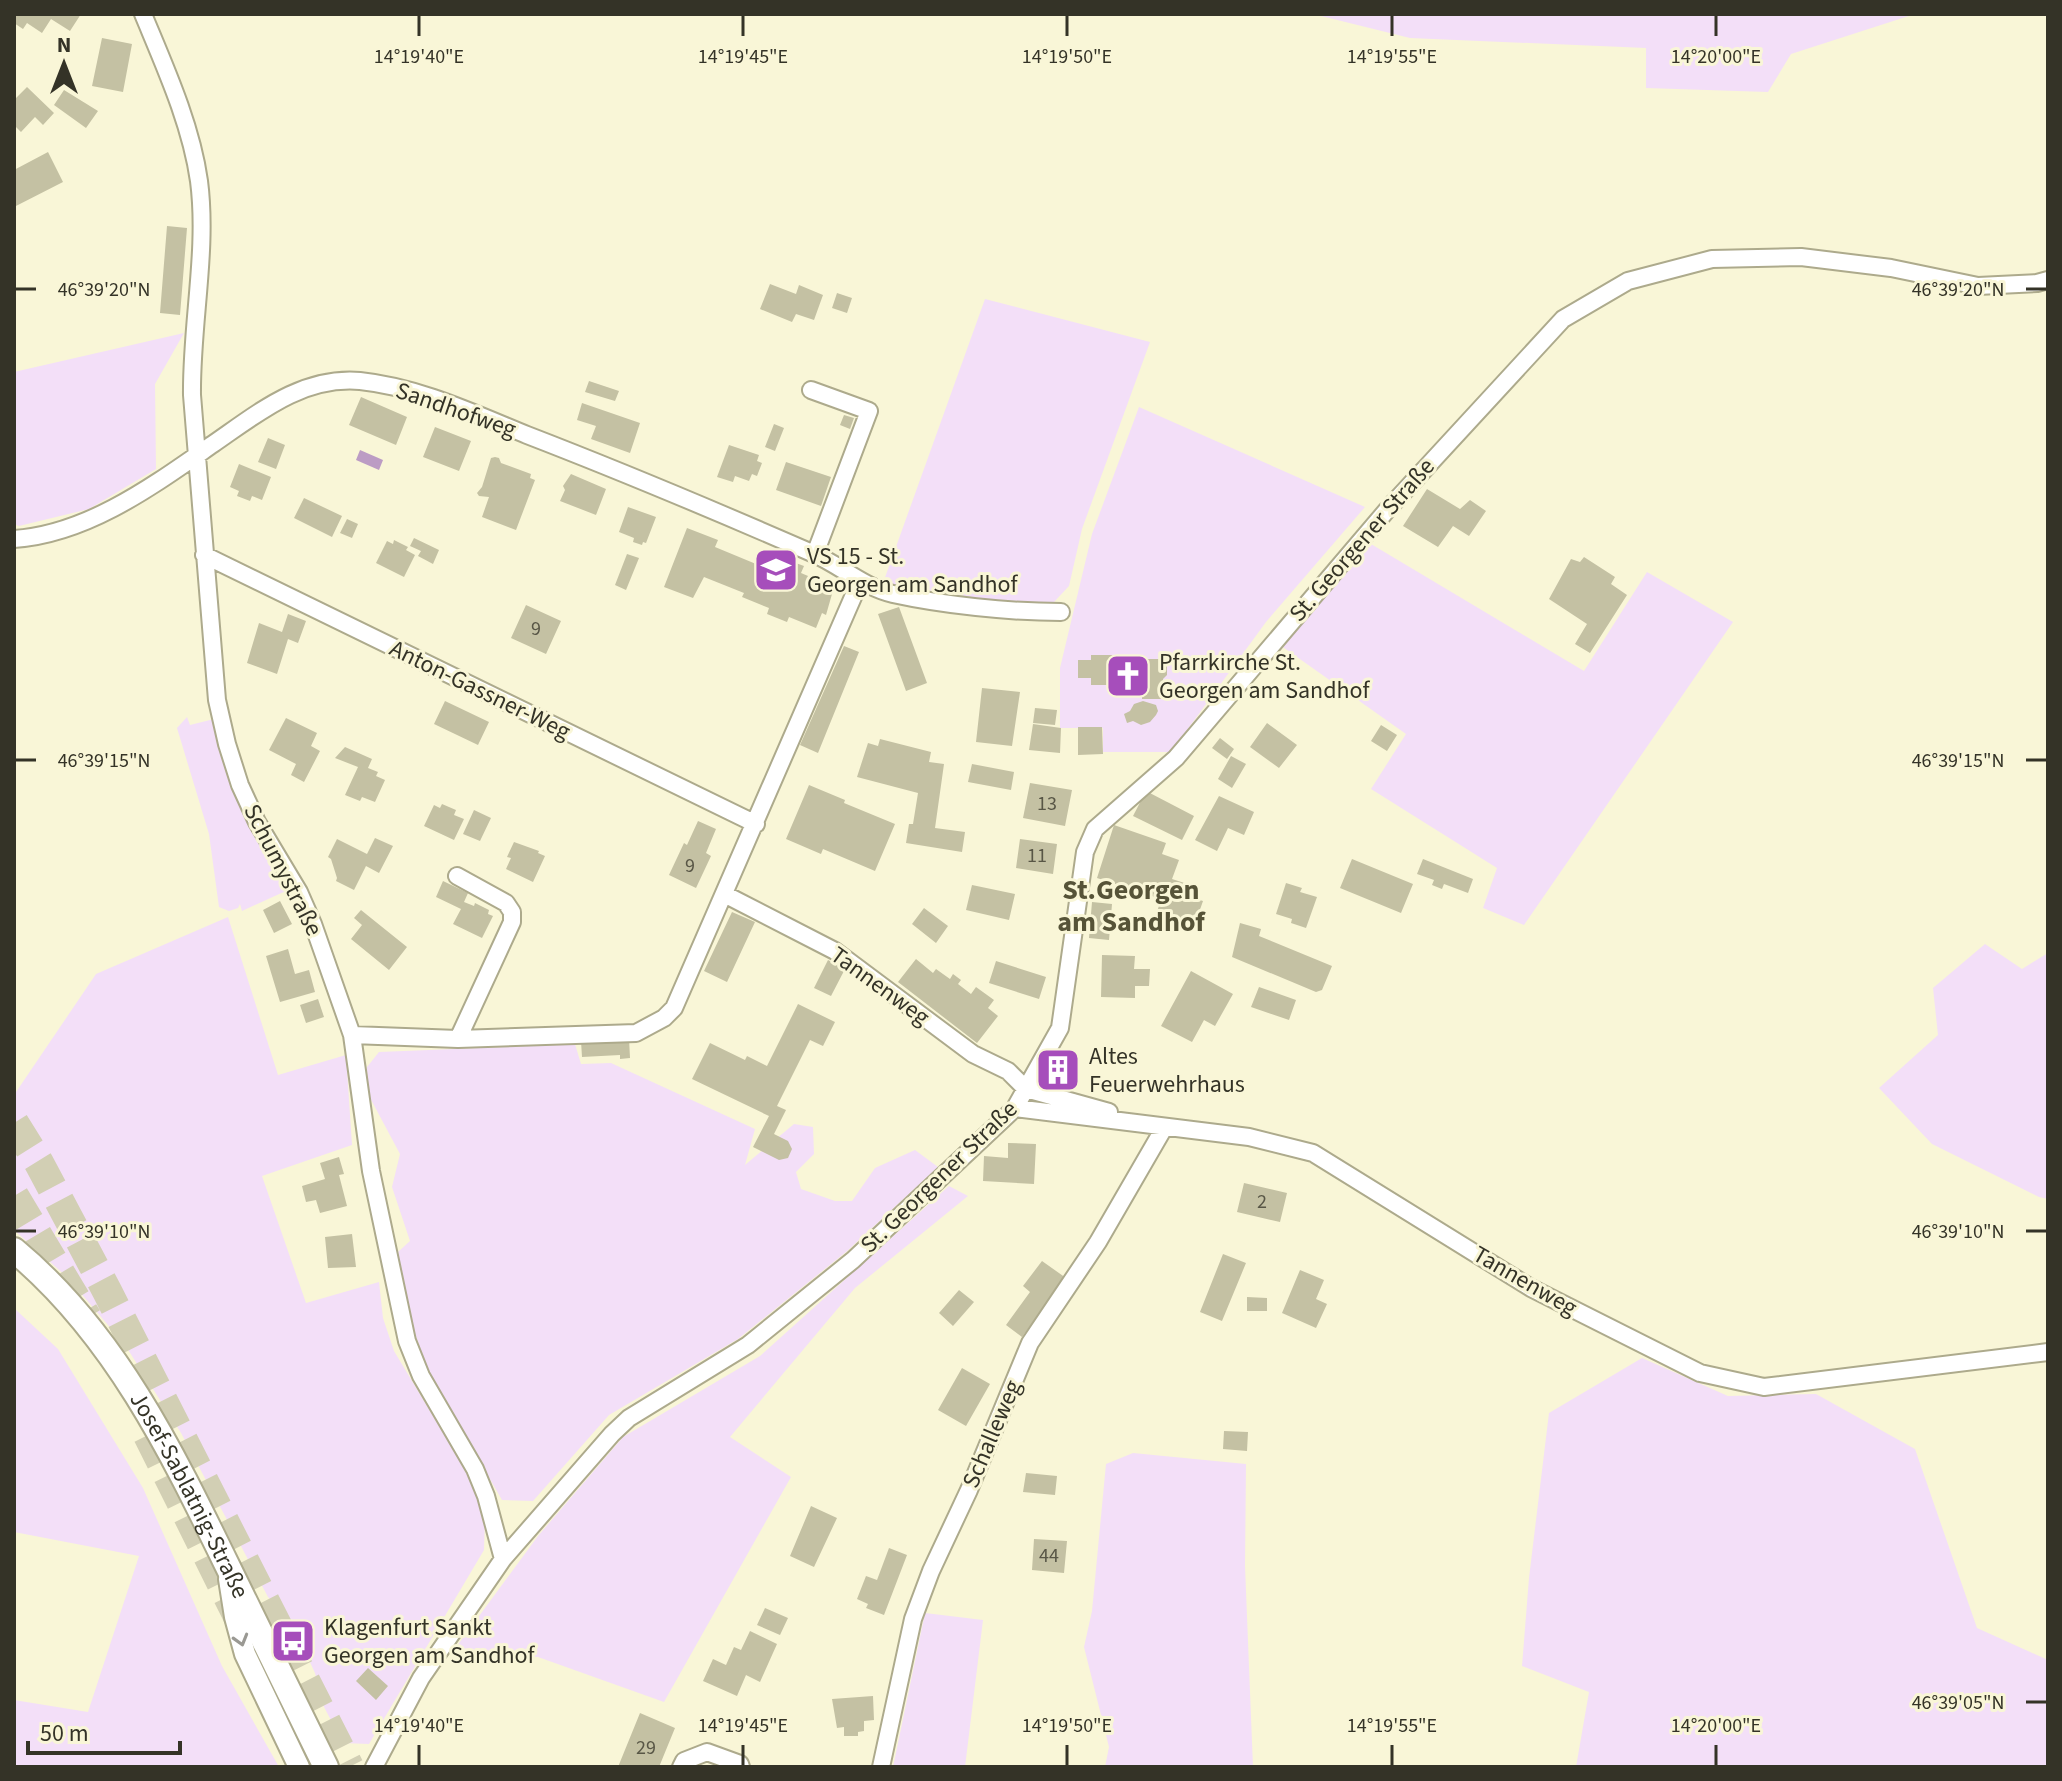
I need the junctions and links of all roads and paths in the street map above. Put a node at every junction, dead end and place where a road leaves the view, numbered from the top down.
1 (143, 14) edge
2 (2048, 280) edge
3 (811, 390) dead end
4 (196, 456) junction
5 (14, 539) edge
6 (815, 554) junction
7 (204, 555) junction
8 (860, 581) junction
9 (1061, 612) dead end
10 (756, 824) junction
11 (457, 876) dead end
12 (726, 895) junction
13 (352, 1035) junction
14 (458, 1039) junction
15 (1026, 1089) junction
16 (1015, 1108) junction
17 (1164, 1128) junction
18 (14, 1250) edge
19 (2048, 1352) edge
20 (503, 1559) junction
21 (226, 1564) junction
22 (299, 1767) edge
23 (326, 1767) edge
24 (374, 1767) edge
25 (681, 1767) edge
26 (741, 1767) edge
27 (881, 1767) edge

1 - 4 street, Schumystraße
2 - 15 street, St. Georgener Straße
3 - 6 street
4 - 5 street, Sandhofweg
4 - 6 street, Sandhofweg
4 - 7 street, Schumystraße
6 - 8 street, Sandhofweg
7 - 10 street, Anton-Gassner-Weg
7 - 13 street, Schumystraße
8 - 9 street, Sandhofweg
8 - 10 street
10 - 12 street
11 - 14 street
12 - 14 street
12 - 15 street, Tannenweg
13 - 14 street
13 - 20 street, Schumystraße
15 - 16 street, St. Georgener Straße
15 - 17 street
16 - 17 street, Tannenweg
16 - 20 street, St. Georgener Straße
17 - 19 street, Tannenweg
17 - 27 street, Schalleweg
18 - 21 main road, Josef-Sablatnig-Straße
20 - 24 street
21 -> 22 street
21 - 23 main road, Josef-Sablatnig-Straße
25 - 26 street

